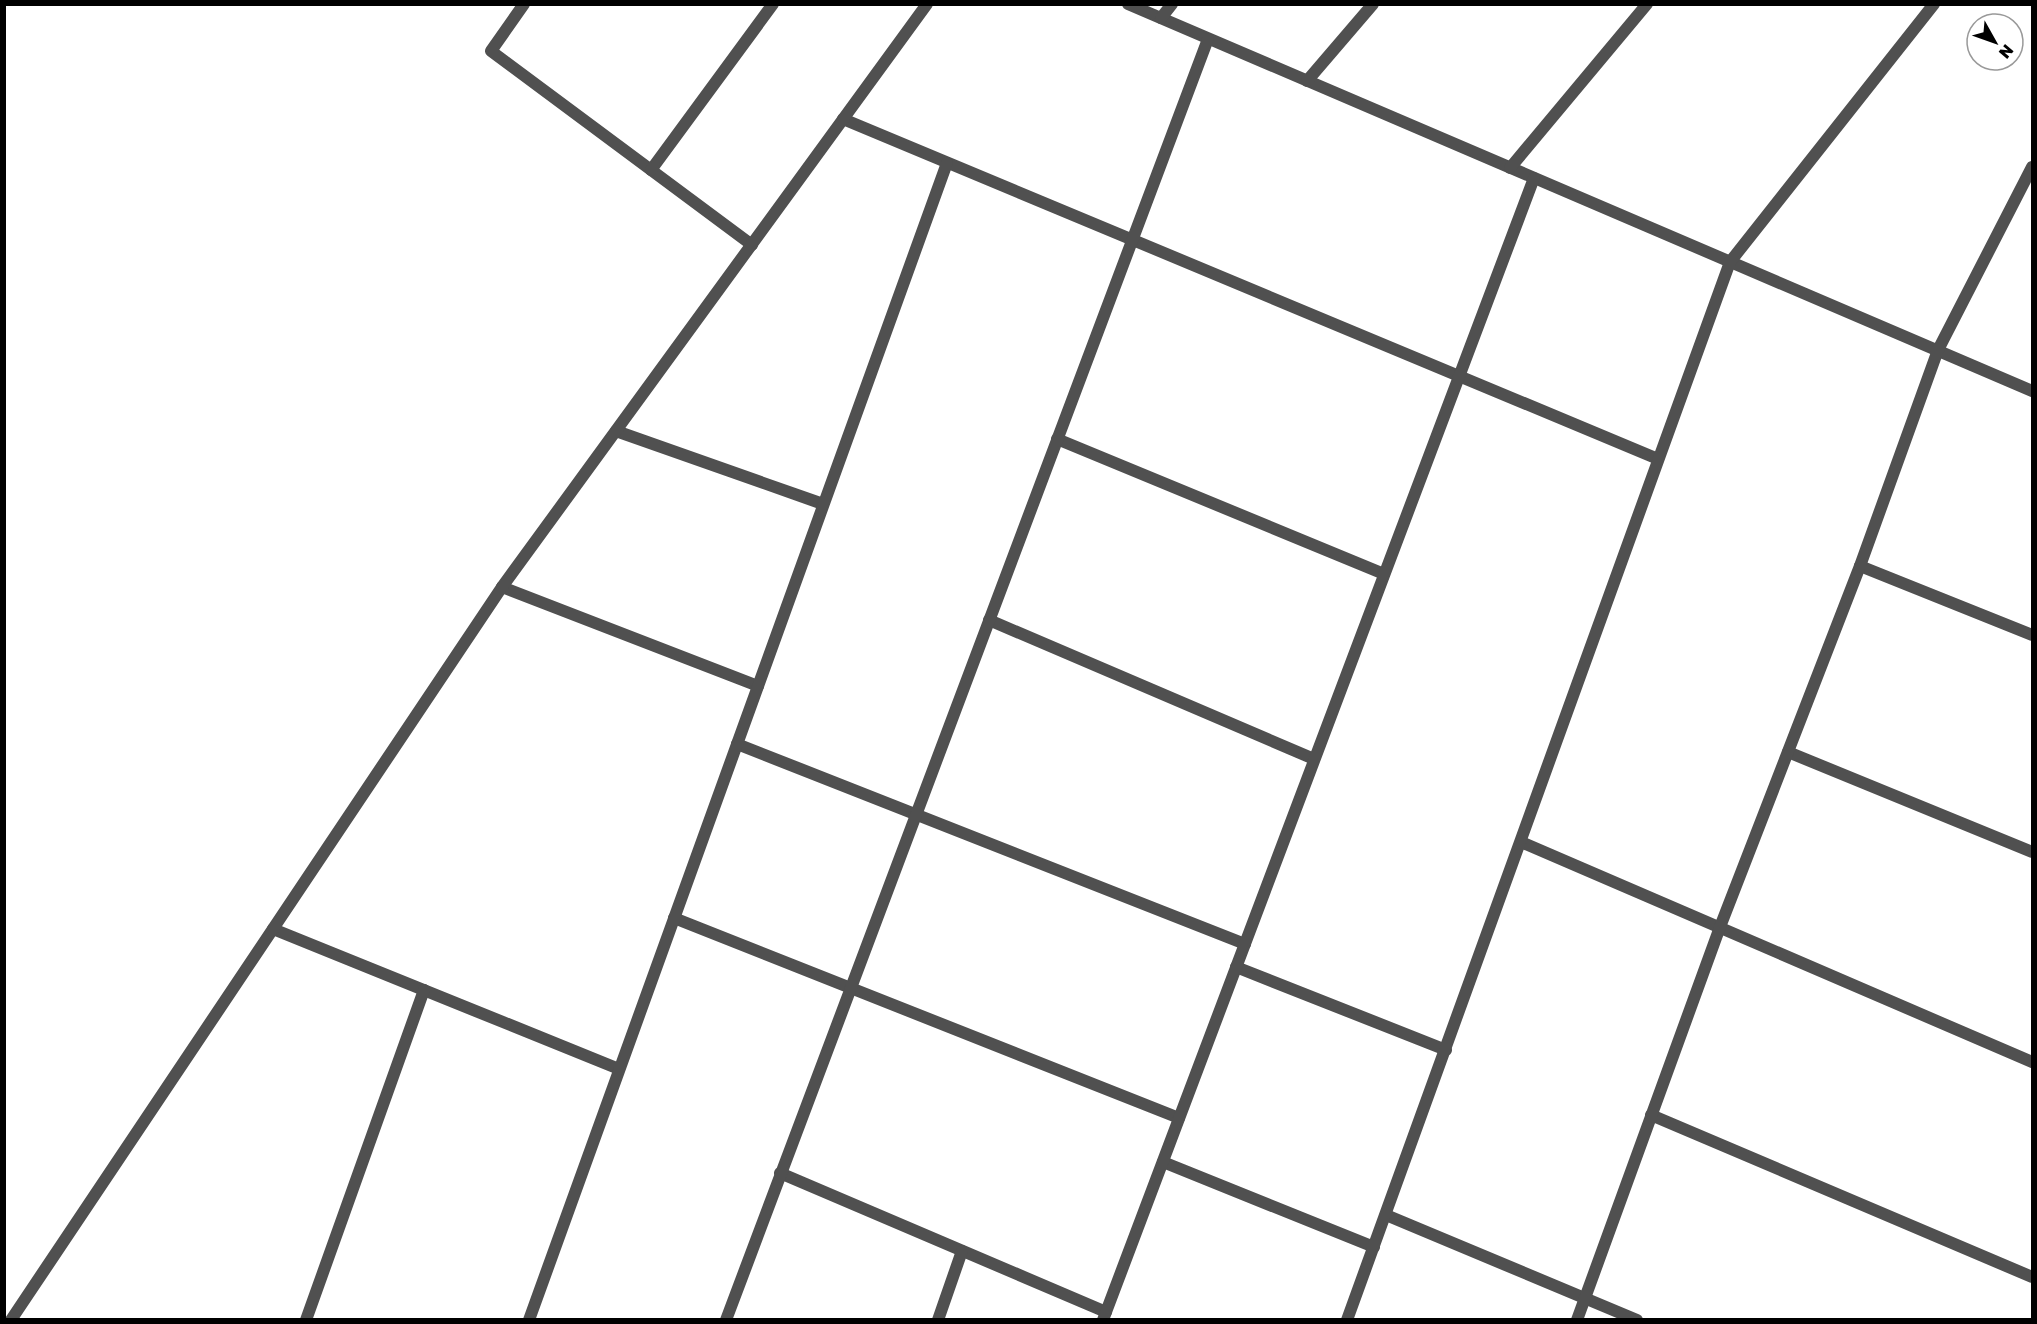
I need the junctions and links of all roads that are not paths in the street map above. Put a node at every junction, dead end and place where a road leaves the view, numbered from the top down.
1 (524, 4) edge
2 (773, 4) edge
3 (927, 4) edge
4 (1128, 4) edge
5 (1173, 4) edge
6 (1373, 4) edge
7 (1647, 4) edge
8 (1934, 4) edge
9 (1161, 18) junction
10 (1208, 39) junction
11 (1307, 81) junction
12 (843, 119) junction
13 (947, 163) junction
14 (2032, 167) edge
15 (1510, 168) junction
16 (651, 170) junction
17 (1534, 178) junction
18 (1132, 240) junction
19 (752, 245) junction
20 (1730, 262) junction
21 (1938, 350) junction
22 (1460, 376) junction
23 (2032, 391) edge
24 (616, 430) junction
25 (1057, 439) junction
26 (1658, 459) junction
27 (823, 504) junction
28 (1860, 566) junction
29 (1384, 574) junction
30 (502, 587) junction
31 (989, 620) junction
32 (2032, 635) edge
33 (758, 686) junction
34 (737, 744) junction
35 (1788, 752) junction
36 (1314, 759) junction
37 (916, 814) junction
38 (1521, 842) junction
39 (2032, 852) edge
40 (674, 918) junction
41 (1720, 927) junction
42 (273, 929) junction
43 (1245, 944) junction
44 (1236, 967) junction
45 (850, 988) junction
46 (424, 990) junction
47 (1446, 1050) junction
48 (2032, 1062) edge
49 (619, 1069) junction
50 (1651, 1115) junction
51 (1179, 1118) junction
52 (1163, 1162) junction
53 (780, 1173) junction
54 (1386, 1215) junction
55 (1374, 1247) junction
56 (963, 1251) junction
57 (2032, 1277) edge
58 (1584, 1298) junction
59 (1105, 1316) edge
60 (11, 1320) edge
61 (306, 1320) edge
62 (529, 1320) edge
63 (726, 1320) edge
64 (938, 1320) edge
65 (1347, 1320) edge
66 (1577, 1320) edge
67 (1637, 1320) edge

1 - 16 street
2 - 16 street
3 - 12 street
4 - 9 street
5 - 9 street
6 - 11 street
7 - 15 street
8 - 20 street
9 - 10 street
10 - 11 street
10 - 18 street
11 - 15 street
12 - 13 street
12 - 19 street
13 - 18 street
13 - 27 street
14 - 21 street
15 - 17 street
16 - 19 street
17 - 20 street
17 - 22 street
18 - 22 street
18 - 25 street
19 - 24 street
20 - 21 street
20 - 26 street
21 - 23 street
21 - 28 street
22 - 26 street
22 - 29 street
24 - 27 street
24 - 30 street
25 - 29 street
25 - 31 street
26 - 38 street
27 - 33 street
28 - 32 street
28 - 35 street
29 - 36 street
30 - 33 street
30 - 42 street
31 - 36 street
31 - 37 street
33 - 34 street
34 - 37 street
34 - 40 street
35 - 39 street
35 - 41 street
36 - 43 street
37 - 43 street
37 - 45 street
38 - 41 street
38 - 47 street
40 - 45 street
40 - 49 street
41 - 48 street
41 - 50 street
42 - 46 street
42 - 60 street
43 - 44 street
44 - 47 street
44 - 51 street
45 - 51 street
45 - 53 street
46 - 49 street
46 - 61 street
47 - 54 street
49 - 62 street
50 - 57 street
50 - 58 street
51 - 52 street
52 - 55 street
52 - 59 street
53 - 56 street
53 - 63 street
54 - 55 street
54 - 58 street
55 - 65 street
56 - 59 street
56 - 64 street
58 - 66 street
58 - 67 street

